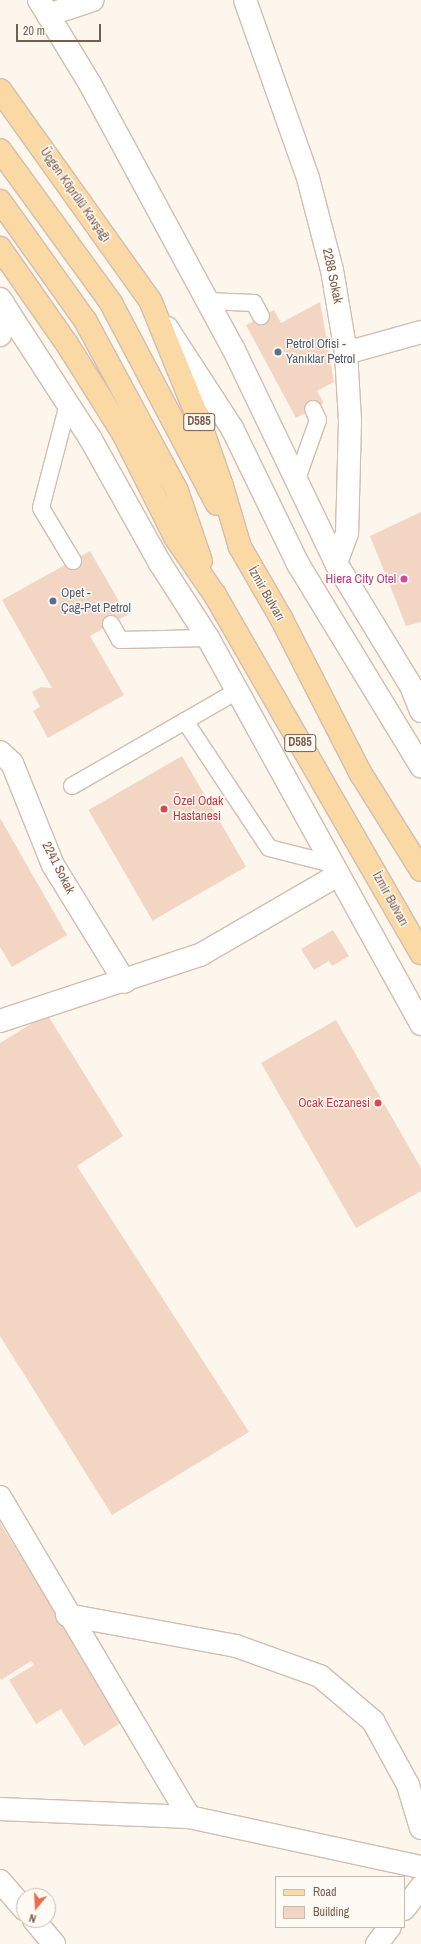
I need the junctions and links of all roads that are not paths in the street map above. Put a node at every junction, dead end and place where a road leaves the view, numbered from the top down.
1 (93, 0) edge
2 (245, 0) edge
3 (44, 8) edge
4 (0, 90) edge
5 (0, 150) edge
6 (0, 201) edge
7 (0, 248) edge
8 (150, 300) junction
9 (2, 301) edge
10 (208, 301) junction
11 (261, 316) dead end
12 (421, 332) edge
13 (0, 335) edge
14 (346, 353) junction
15 (68, 404) junction
16 (313, 410) dead end
17 (297, 479) junction
18 (175, 537) junction
19 (240, 547) junction
20 (73, 561) dead end
21 (336, 563) junction
22 (215, 595) junction
23 (189, 608) junction
24 (111, 624) dead end
25 (208, 638) junction
26 (416, 686) edge
27 (237, 691) junction
28 (421, 711) edge
29 (185, 721) junction
30 (0, 752) edge
31 (421, 766) edge
32 (72, 786) dead end
33 (335, 870) junction
34 (421, 870) edge
35 (421, 953) edge
36 (125, 982) junction
37 (0, 1021) edge
38 (421, 1024) edge
39 (0, 1497) edge
40 (67, 1615) junction
41 (0, 1809) edge
42 (189, 1817) junction
43 (421, 1828) edge
44 (421, 1867) edge
45 (0, 1881) edge
46 (421, 1888) edge
47 (16, 1900) edge
48 (405, 1908) edge
49 (41, 1928) edge
50 (389, 1928) edge
51 (54, 1944) edge
52 (377, 1944) edge

1 - 3 street
2 - 14 street, 2288 Sokak
3 - 10 street
4 - 8 main road, Üçgen Köprülü Kavşağı
5 - 19 main road
6 - 22 main road
7 - 18 main road, İzmir Bulvarı
8 - 19 main road, İzmir Bulvarı / D585
8 - 31 street
9 - 13 street
9 - 15 street
10 - 11 lane
10 - 17 street
12 - 14 street
14 - 21 street, 2288 Sokak
15 - 20 lane
15 - 23 street
16 - 17 lane
17 - 21 street
18 - 22 main road, İzmir Bulvarı / D585
18 - 23 street
19 - 34 main road, İzmir Bulvarı / D585
21 - 26 street
22 - 35 main road, İzmir Bulvarı / D585
23 - 25 street
24 - 25 lane
25 - 27 street
26 - 28 street
27 - 29 lane
27 - 33 street
29 - 32 lane
29 - 33 lane
30 - 36 street, 2241 Sokak
33 - 36 street
33 - 38 street
36 - 37 street
39 - 40 street
40 - 42 street
40 - 43 street
41 - 42 street
42 - 44 street
45 - 47 street
46 - 48 street
49 - 51 street
50 - 52 street

